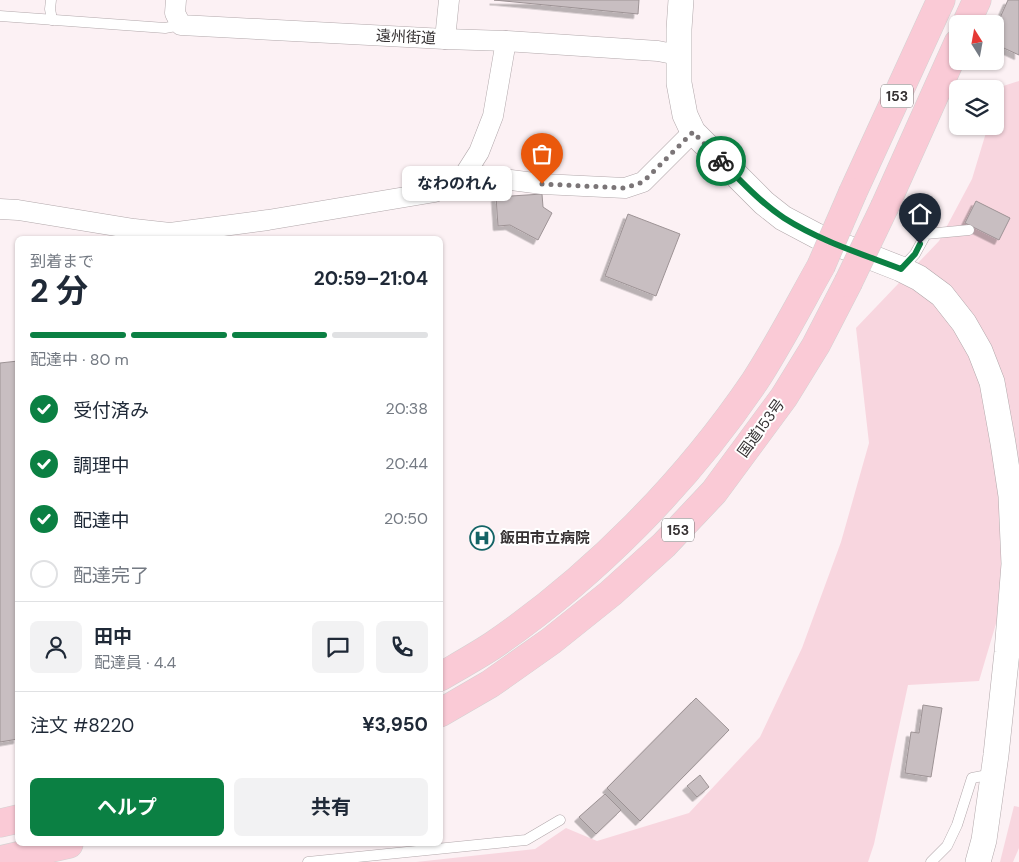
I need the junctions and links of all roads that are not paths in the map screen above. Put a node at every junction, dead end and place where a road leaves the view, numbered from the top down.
1 (51, 0) edge
2 (176, 0) edge
3 (449, 0) edge
4 (681, 0) edge
5 (941, 0) edge
6 (977, 0) edge
7 (970, 15) edge
8 (0, 16) edge
9 (52, 20) junction
10 (181, 25) junction
11 (445, 39) junction
12 (506, 41) junction
13 (668, 53) junction
14 (949, 63) edge
15 (693, 132) junction
16 (465, 174) junction
17 (0, 209) edge
18 (969, 230) dead end
19 (901, 269) junction
20 (443, 675) edge
21 (443, 711) edge
22 (993, 774) junction
23 (15, 820) edge
24 (560, 820) dead end
25 (0, 823) edge
26 (61, 846) edge
27 (0, 860) edge
28 (308, 862) edge
29 (931, 862) edge
30 (978, 862) edge

1 - 9 lane
2 - 10 street
3 - 11 street
4 - 13 street
5 - 20 highway, 153, bridge
6 - 7 highway
8 - 9 lane
9 - 10 lane
10 - 11 street, 遠州街道
11 - 12 street, 遠州街道
12 - 13 street, 遠州街道
12 - 16 street
13 - 15 street
14 - 21 highway, 国道153号 / 153, bridge
15 - 16 street
15 - 19 street
16 - 17 street
18 - 19 lane
19 - 22 street
22 - 29 lane
22 - 30 street
23 - 25 highway
24 - 28 lane
26 - 27 highway

